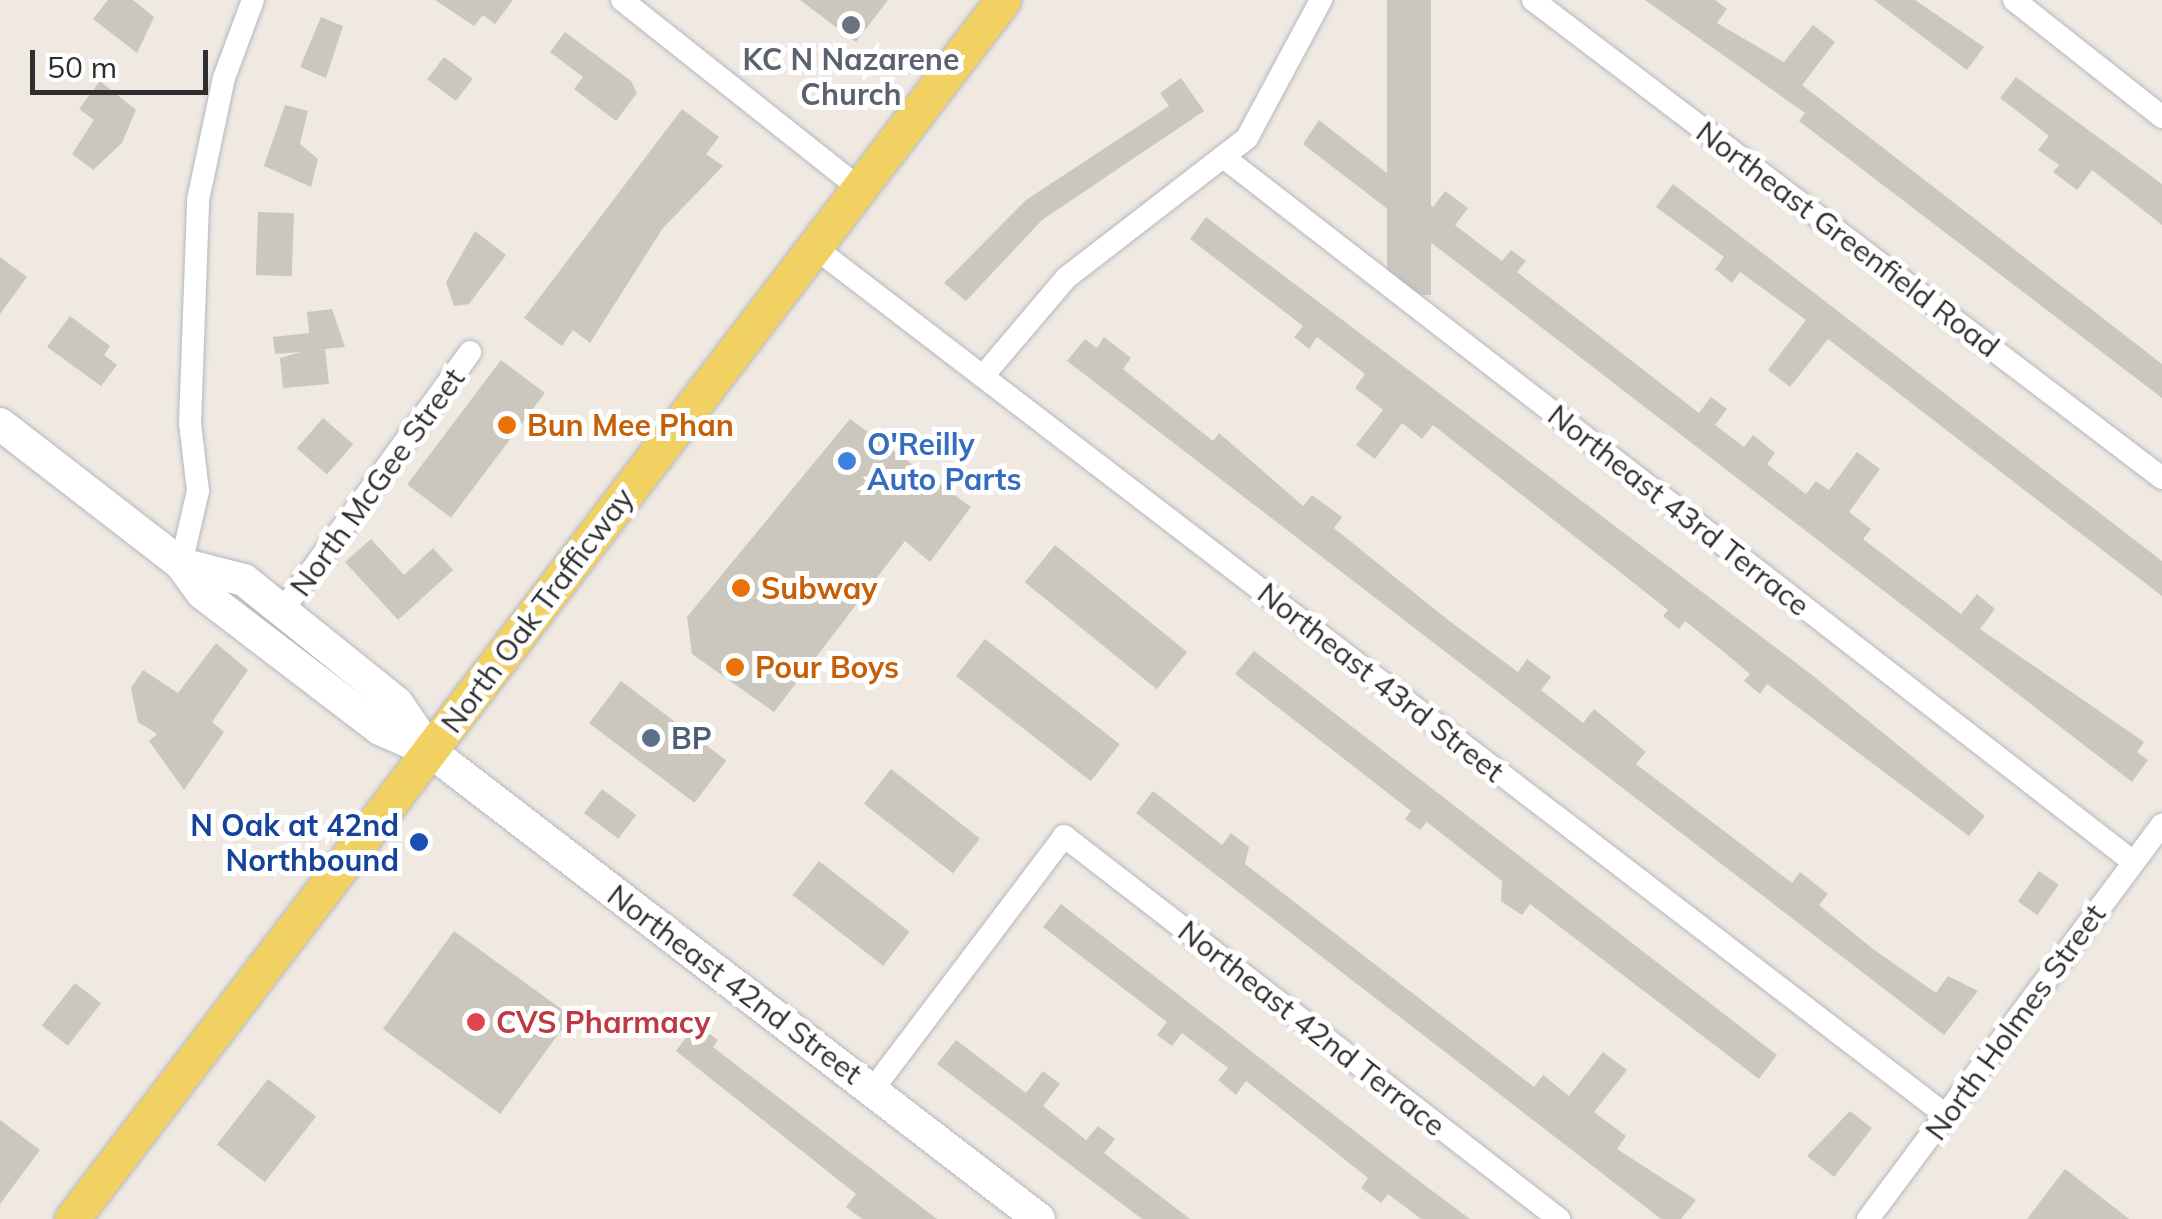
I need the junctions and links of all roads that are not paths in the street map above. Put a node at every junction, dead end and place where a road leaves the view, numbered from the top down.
1 (253, 0) edge
2 (622, 0) edge
3 (1003, 0) edge
4 (1321, 0) edge
5 (1533, 0) edge
6 (2014, 0) edge
7 (2162, 117) edge
8 (1226, 160) junction
9 (859, 188) junction
10 (814, 247) junction
11 (470, 352) dead end
12 (983, 376) junction
13 (0, 424) edge
14 (2162, 478) edge
15 (181, 564) junction
16 (282, 611) junction
17 (430, 751) junction
18 (2162, 825) edge
19 (2132, 861) junction
20 (873, 1089) junction
21 (1946, 1116) junction
22 (72, 1219) edge
23 (1040, 1219) edge
24 (1559, 1219) edge
25 (1868, 1219) edge

1 - 15 street
2 - 9 street
3 - 9 main road, North Oak Trafficway
4 - 8 street
5 - 14 street, Northeast Greenfield Road
6 - 7 street
8 - 12 street
8 - 19 street, Northeast 43rd Terrace
9 - 10 main road, North Oak Trafficway
10 - 12 street, Northeast 43rd Street
10 - 17 main road, North Oak Trafficway
11 - 16 street, North McGee Street
12 - 21 street, Northeast 43rd Street
13 - 15 main road
15 - 16 main road
15 - 17 main road
16 - 17 main road
17 - 20 main road, Northeast 42nd Street
17 - 22 main road, North Oak Trafficway
18 - 19 street, North Holmes Street
19 - 21 street, North Holmes Street
20 - 23 main road, Northeast 42nd Street
20 - 24 street, Northeast 42nd Terrace
21 - 25 street, North Holmes Street

